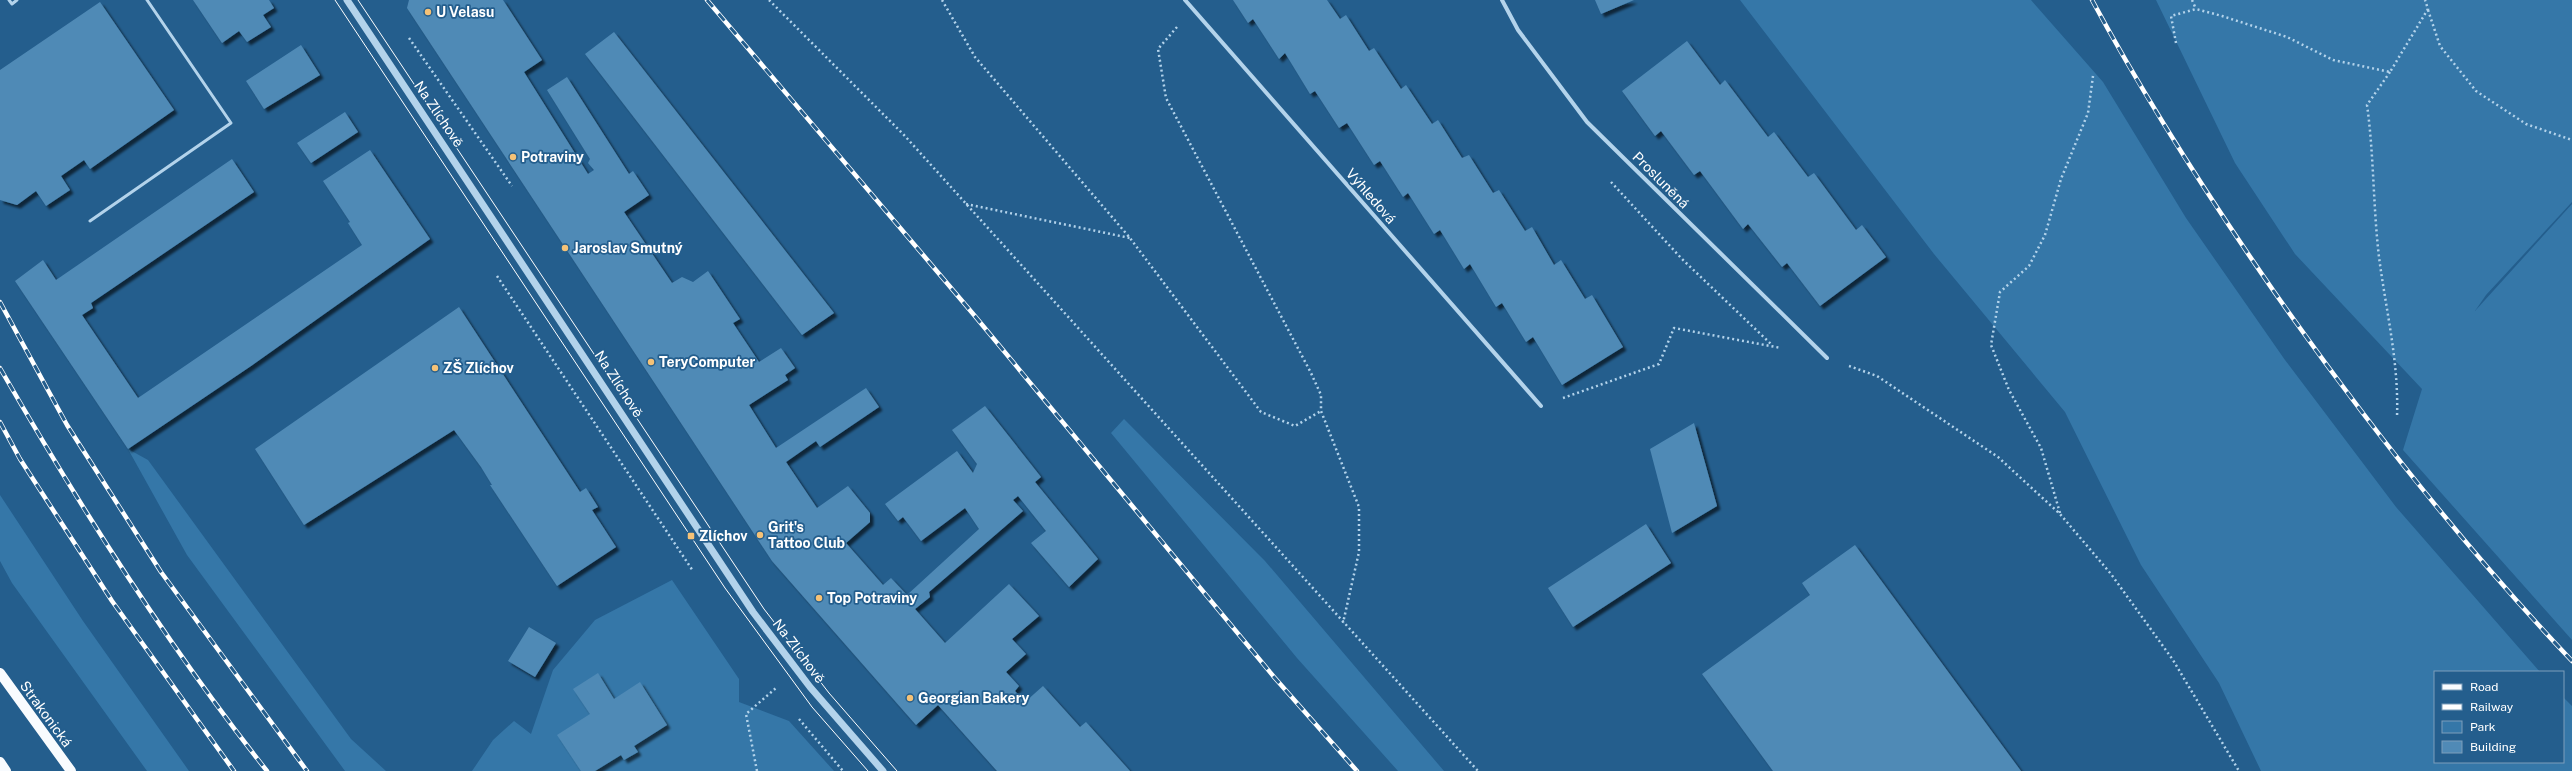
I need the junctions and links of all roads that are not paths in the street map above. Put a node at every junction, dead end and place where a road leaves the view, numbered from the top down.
1 (10, 0) edge
2 (17, 0) edge
3 (147, 0) edge
4 (347, 0) edge
5 (1185, 0) edge
6 (1502, 0) edge
7 (90, 221) dead end
8 (1827, 358) road end
9 (1541, 406) road end
10 (0, 673) edge
11 (0, 762) edge
12 (6, 771) edge
13 (71, 771) edge
14 (883, 771) edge

1 - 2 lane
3 - 7 lane
4 - 14 street, Na Zlíchově
5 - 9 street, Výhledová
6 - 8 street, Prosluněná
10 - 13 main road, Strakonická
11 - 12 main road

